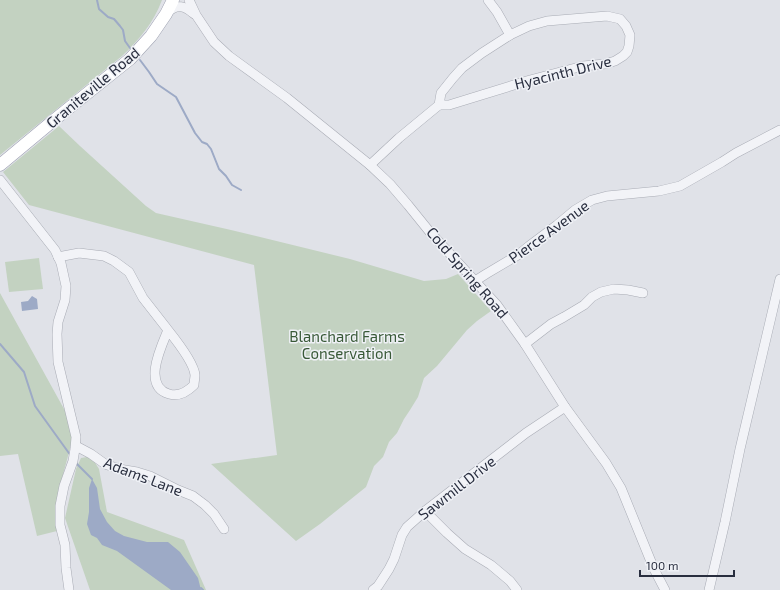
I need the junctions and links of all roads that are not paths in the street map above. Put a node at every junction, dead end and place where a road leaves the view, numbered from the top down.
1 (173, 0) edge
2 (189, 0) edge
3 (488, 0) edge
4 (166, 14) junction
5 (196, 15) junction
6 (510, 35) junction
7 (439, 105) junction
8 (780, 130) edge
9 (0, 165) edge
10 (370, 165) junction
11 (0, 180) edge
12 (58, 257) junction
13 (780, 279) edge
14 (475, 281) junction
15 (643, 293) dead end
16 (168, 330) junction
17 (526, 344) junction
18 (565, 407) junction
19 (76, 446) junction
20 (426, 512) junction
21 (224, 528) dead end
22 (70, 590) edge
23 (373, 590) edge
24 (517, 590) edge
25 (665, 590) edge
26 (709, 590) edge

1 - 4 main road, Graniteville Road
2 - 5 street, Cold Spring Road
3 - 6 street
4 - 5 street, Cold Spring Road
4 - 9 main road, Graniteville Road
5 - 10 street, Cold Spring Road
6 - 7 street, Hyacinth Drive
6 - 7 street, Hyacinth Drive
7 - 10 street, Hyacinth Drive
8 - 14 street, Pierce Avenue
10 - 14 street, Cold Spring Road
11 - 12 street
12 - 16 street
12 - 19 street
13 - 26 street
14 - 17 street, Cold Spring Road
15 - 17 street
16 - 16 street
17 - 18 street, Cold Spring Road
18 - 20 street, Sawmill Drive
18 - 25 street, Cold Spring Road
19 - 21 street, Adams Lane
19 - 22 street
20 - 23 street, Sawmill Drive
20 - 24 street

